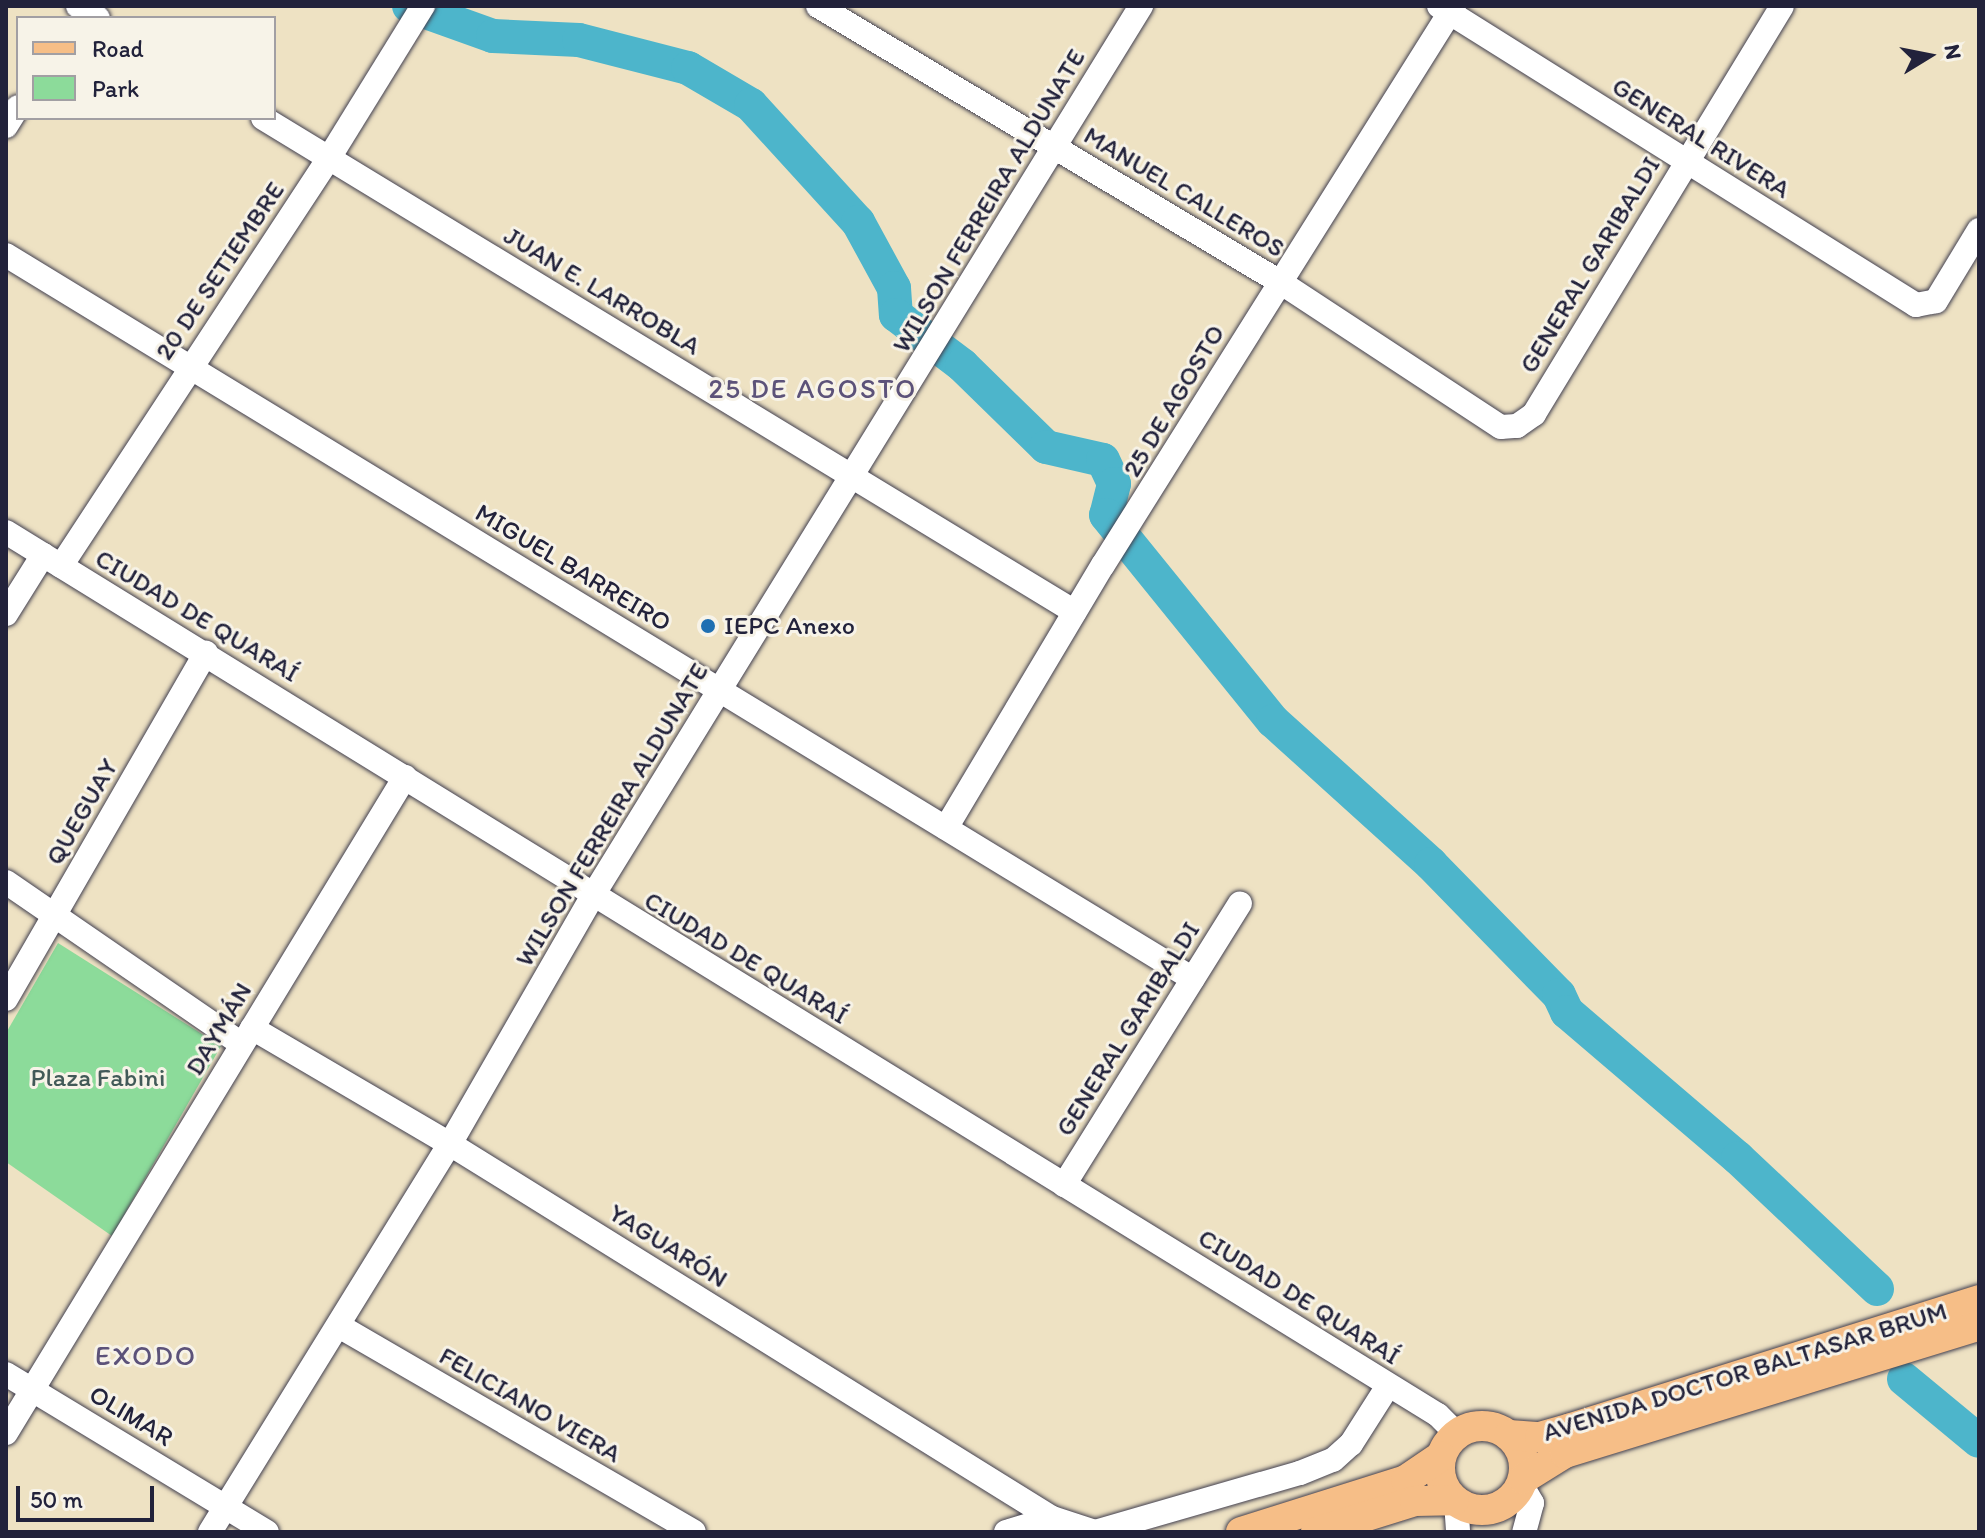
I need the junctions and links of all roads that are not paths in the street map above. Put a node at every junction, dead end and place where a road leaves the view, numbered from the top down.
1 (423, 6) edge
2 (818, 6) edge
3 (1141, 6) edge
4 (1782, 6) edge
5 (1448, 8) edge
6 (266, 120) edge
7 (1054, 145) junction
8 (329, 158) junction
9 (1684, 161) junction
10 (1979, 230) edge
11 (6, 255) edge
12 (1280, 282) junction
13 (189, 367) junction
14 (1517, 426) joint
15 (853, 477) junction
16 (6, 532) edge
17 (52, 560) junction
18 (1075, 612) junction
19 (6, 614) edge
20 (206, 653) junction
21 (720, 691) junction
22 (405, 777) junction
23 (946, 828) junction
24 (6, 882) edge
25 (592, 897) junction
26 (1240, 903) dead end
27 (56, 915) junction
28 (1193, 979) junction
29 (6, 999) edge
30 (247, 1036) junction
31 (450, 1144) junction
32 (1064, 1185) junction
33 (1979, 1300) edge
34 (339, 1326) junction
35 (1979, 1326) edge
36 (6, 1374) edge
37 (1388, 1386) junction
38 (32, 1390) junction
39 (6, 1433) edge
40 (1509, 1435) junction
41 (1449, 1445) junction
42 (1522, 1481) junction
43 (1455, 1501) junction
44 (226, 1506) junction
45 (1052, 1518) junction
46 (210, 1532) edge
47 (267, 1532) edge
48 (694, 1532) edge
49 (1006, 1532) edge
50 (1241, 1532) edge
51 (1316, 1532) edge
52 (1458, 1532) edge
53 (1524, 1532) edge

1 - 8 street, 20 DE SETIEMBRE
2 - 7 street, MANUEL CALLEROS
3 - 7 street, WILSON FERREIRA ALDUNATE
4 - 9 street, GENERAL GARIBALDI
5 - 9 street, GENERAL RIVERA
5 - 12 street, 25 DE AGOSTO
6 - 8 street, JUAN E. LARROBLA
7 - 12 street, MANUEL CALLEROS
7 - 15 street, WILSON FERREIRA ALDUNATE
8 - 13 street, 20 DE SETIEMBRE
8 - 15 street, JUAN E. LARROBLA
9 - 10 street, GENERAL RIVERA
9 - 14 street, GENERAL GARIBALDI
11 - 13 street, MIGUEL BARREIRO
12 - 14 street, MANUEL CALLEROS
12 - 18 street, 25 DE AGOSTO
13 - 17 street, 20 DE SETIEMBRE
13 - 21 street, MIGUEL BARREIRO
15 - 18 street, JUAN E. LARROBLA
15 - 21 street, WILSON FERREIRA ALDUNATE
16 - 17 street, CIUDAD DE QUARAÍ
17 - 19 street, 20 DE SETIEMBRE
17 - 20 street, CIUDAD DE QUARAÍ
18 - 23 street, 25 DE AGOSTO
20 - 22 street, CIUDAD DE QUARAÍ
20 - 27 street, QUEGUAY
21 - 23 street, MIGUEL BARREIRO
21 - 25 street, WILSON FERREIRA ALDUNATE
22 - 25 street, CIUDAD DE QUARAÍ
22 - 30 street, DAYMÁN
23 - 28 street, MIGUEL BARREIRO
24 - 27 street, YAGUARÓN
25 - 31 street, WILSON FERREIRA ALDUNATE
25 - 32 street, CIUDAD DE QUARAÍ
26 - 28 street, GENERAL GARIBALDI
27 - 29 street, QUEGUAY
27 - 30 street, YAGUARÓN
28 - 32 street, GENERAL GARIBALDI
30 - 31 street, YAGUARÓN
30 - 38 street, DAYMÁN
31 - 34 street, WILSON FERREIRA ALDUNATE
31 - 45 street, YAGUARÓN
32 - 37 street, CIUDAD DE QUARAÍ
33 - 40 main road, AVENIDA DOCTOR BALTASAR BRUM
34 - 44 street, WILSON FERREIRA ALDUNATE
34 - 48 street, FELICIANO VIERA
35 - 42 main road, AVENIDA DOCTOR BALTASAR BRUM
36 - 38 street, OLIMAR
37 - 41 street, CIUDAD DE QUARAÍ
37 - 45 street, YAGUARÓN
38 - 39 street, DAYMÁN
38 - 44 street, OLIMAR
40 - 41 main road
40 - 42 main road
41 - 43 main road
41 - 50 main road
42 - 43 main road
42 - 53 street
43 - 51 main road
43 - 52 street
44 - 46 street, WILSON FERREIRA ALDUNATE
44 - 47 street, OLIMAR
45 - 49 street

